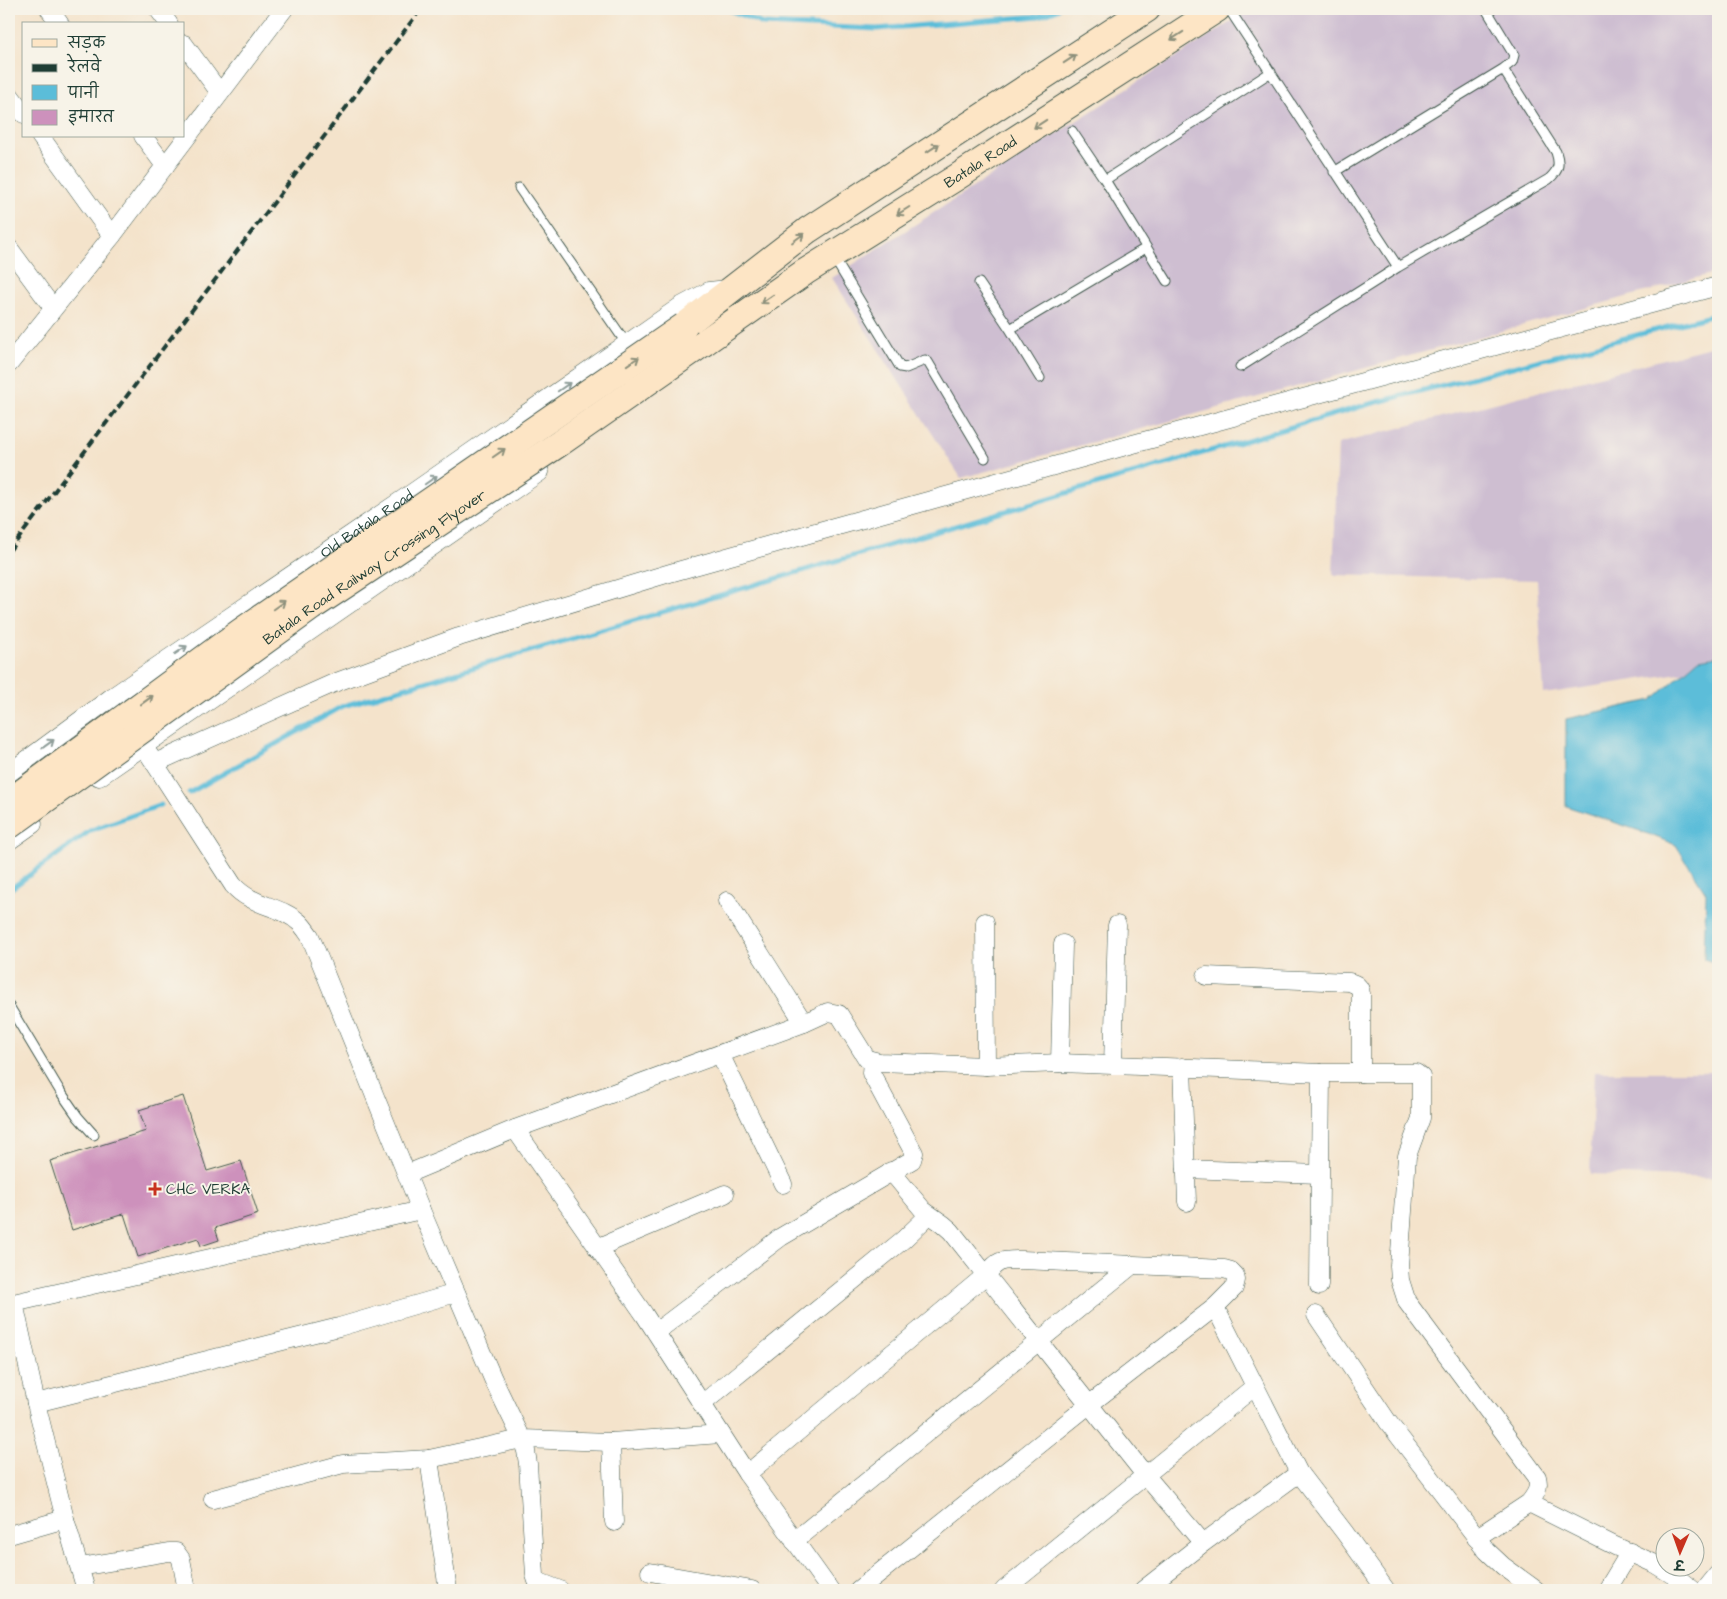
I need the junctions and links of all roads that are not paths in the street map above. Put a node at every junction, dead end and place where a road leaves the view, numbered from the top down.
1 (49, 9) edge
2 (158, 9) edge
3 (1148, 9) edge
4 (1217, 9) edge
5 (1229, 9) edge
6 (1486, 9) edge
7 (274, 13) edge
8 (59, 22) edge
9 (168, 22) edge
10 (185, 45) edge
11 (1503, 69) junction
12 (1271, 72) junction
13 (220, 93) junction
14 (9, 94) edge
15 (22, 111) edge
16 (1072, 131) dead end
17 (41, 138) edge
18 (144, 138) edge
19 (165, 166) junction
20 (1334, 172) junction
21 (1105, 180) junction
22 (519, 188) dead end
23 (112, 236) junction
24 (9, 248) edge
25 (1146, 248) junction
26 (832, 255) junction
27 (1398, 267) junction
28 (1167, 281) dead end
29 (980, 283) dead end
30 (1718, 286) edge
31 (732, 289) junction
32 (53, 308) junction
33 (743, 316) junction
34 (1010, 329) junction
35 (626, 344) junction
36 (9, 364) edge
37 (1240, 366) dead end
38 (1040, 378) dead end
39 (985, 458) dead end
40 (112, 696) junction
41 (144, 745) junction
42 (155, 763) junction
43 (9, 773) edge
44 (9, 802) edge
45 (9, 826) edge
46 (9, 841) edge
47 (727, 901) dead end
48 (985, 922) dead end
49 (1117, 925) dead end
50 (1063, 944) dead end
51 (1206, 976) dead end
52 (9, 1006) edge
53 (804, 1024) junction
54 (720, 1054) junction
55 (872, 1061) junction
56 (1060, 1063) junction
57 (1113, 1065) junction
58 (986, 1066) junction
59 (1182, 1067) junction
60 (1361, 1073) junction
61 (1321, 1074) junction
62 (515, 1130) junction
63 (94, 1134) dead end
64 (1186, 1169) junction
65 (891, 1171) junction
66 (406, 1174) junction
67 (1319, 1174) junction
68 (783, 1184) dead end
69 (725, 1194) dead end
70 (1187, 1202) dead end
71 (420, 1210) junction
72 (929, 1215) junction
73 (598, 1248) junction
74 (1131, 1266) junction
75 (986, 1275) junction
76 (1319, 1286) dead end
77 (456, 1293) junction
78 (12, 1304) edge
79 (1215, 1307) junction
80 (1316, 1315) dead end
81 (656, 1332) junction
82 (1039, 1341) junction
83 (1254, 1387) junction
84 (36, 1403) junction
85 (702, 1404) junction
86 (1090, 1404) junction
87 (722, 1434) junction
88 (522, 1439) junction
89 (611, 1442) junction
90 (428, 1459) junction
91 (1298, 1473) junction
92 (747, 1474) junction
93 (1146, 1476) junction
94 (212, 1499) dead end
95 (1529, 1503) junction
96 (65, 1519) junction
97 (614, 1522) dead end
98 (9, 1535) edge
99 (1476, 1538) junction
100 (794, 1540) junction
101 (1203, 1543) junction
102 (1630, 1552) junction
103 (80, 1567) junction
104 (650, 1572) dead end
105 (1718, 1574) edge
106 (86, 1590) edge
107 (187, 1590) edge
108 (448, 1590) edge
109 (560, 1590) edge
110 (752, 1590) edge
111 (830, 1590) edge
112 (858, 1590) edge
113 (1004, 1590) edge
114 (1143, 1590) edge
115 (1386, 1590) edge
116 (1536, 1590) edge
117 (1607, 1590) edge
118 (1693, 1590) edge
119 (1705, 1590) edge

1 - 8 street
2 - 9 street
31 -> 3 main road
4 -> 26 main road, Batala Road
5 - 12 lane
6 - 11 lane
7 - 13 street
10 - 13 street
11 - 20 lane
11 - 27 lane
12 - 20 lane
12 - 21 lane
13 - 19 street
14 - 15 street
16 - 21 lane
17 - 23 street
18 - 19 street
19 - 23 street
20 - 27 lane
21 - 25 lane
22 - 35 lane
23 - 32 street
24 - 32 street
25 - 28 lane
25 - 34 lane
26 -> 33 main road, Batala Road
26 - 39 lane
27 - 37 lane
29 - 34 lane
30 - 42 street
31 - 35 street, Old Batala Road
44 -> 31 main road, Batala Road Railway Crossing Flyover, bridge
32 - 36 street
33 - 41 street
33 - 45 main road, Batala Road Railway Crossing Flyover, bridge
34 - 38 lane
40 -> 35 street, Old Batala Road
40 - 41 street
43 -> 40 street, Old Batala Road
41 - 42 street
41 - 46 street
42 - 66 street
47 - 53 street
48 - 58 street
49 - 57 street
50 - 56 street
51 - 60 street
52 - 63 lane
53 - 54 street
53 - 55 street
54 - 62 street
54 - 68 street
55 - 58 street
55 - 65 street
56 - 57 street
56 - 58 street
57 - 59 street
59 - 61 street
59 - 64 street
60 - 61 street
60 - 95 street
61 - 67 street
62 - 66 street
62 - 73 street
64 - 67 street
64 - 70 street
65 - 72 street
65 - 81 street
66 - 71 street
67 - 76 street
69 - 73 street
71 - 77 street
71 - 78 street
72 - 75 street
72 - 85 street
73 - 81 street
74 - 75 street
74 - 79 street
74 - 82 street
75 - 82 street
75 - 92 street
77 - 84 street
77 - 88 street
78 - 84 street
79 - 83 street
79 - 86 street
80 - 99 street
81 - 85 street
82 - 86 street
82 - 100 street
83 - 91 street
83 - 93 street
84 - 96 street
85 - 87 street
86 - 93 street
86 - 112 street
87 - 89 street
87 - 92 street
88 - 89 street
88 - 90 street
88 - 109 street
89 - 97 street
90 - 94 street
90 - 108 street
91 - 101 street
91 - 115 street
92 - 100 street
93 - 101 street
93 - 113 street
95 - 99 street
95 - 102 street
96 - 98 street
96 - 103 street
99 - 116 street
100 - 111 street
101 - 114 street
102 - 117 street
102 - 118 street
103 - 106 street
103 - 107 street
104 - 110 street
105 - 119 street

